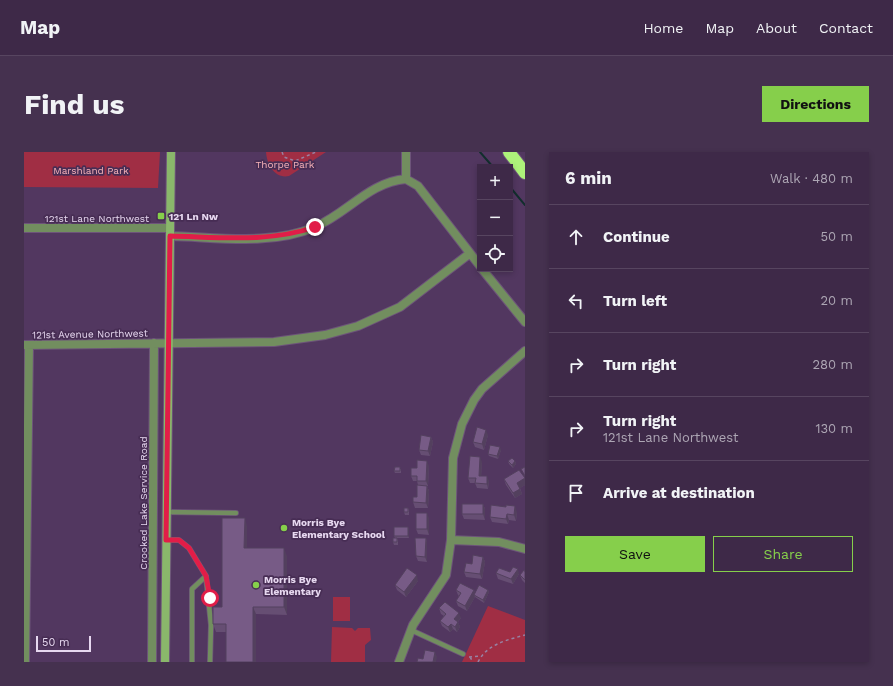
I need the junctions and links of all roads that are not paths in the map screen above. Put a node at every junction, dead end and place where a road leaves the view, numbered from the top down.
1 (171, 152) edge
2 (406, 152) edge
3 (509, 152) edge
4 (525, 172) edge
5 (406, 179) junction
6 (24, 228) edge
7 (170, 232) junction
8 (469, 254) junction
9 (477, 263) edge
10 (484, 272) edge
11 (525, 322) edge
12 (154, 343) junction
13 (168, 343) junction
14 (26, 345) edge
15 (525, 351) edge
16 (26, 469) edge
17 (166, 512) junction
18 (236, 512) dead end
19 (166, 540) junction
20 (451, 540) junction
21 (525, 549) edge
22 (206, 576) junction
23 (25, 590) edge
24 (411, 630) junction
25 (463, 654) road end
26 (25, 662) edge
27 (152, 662) edge
28 (164, 662) edge
29 (192, 662) edge
30 (210, 662) edge
31 (399, 662) edge

1 - 7 street
2 - 5 street
3 - 4 highway
5 - 7 street, 121st Lane Northwest
5 - 8 street
6 - 7 street, 121st Lane Northwest
7 - 13 street
8 - 9 street
8 - 13 street, 121st Avenue Northwest
10 - 11 street
12 - 13 street, 121st Avenue Northwest
12 - 14 street, 121st Avenue Northwest
12 - 27 street, Crooked Lake Service Road
13 - 17 street
14 - 16 street
15 - 20 street
16 - 23 street
17 - 18 lane
17 - 19 street
19 - 22 lane
19 - 28 street
20 - 21 street
20 - 24 street
22 - 29 lane
22 - 30 lane
23 - 26 street
24 - 25 lane
24 - 31 street

